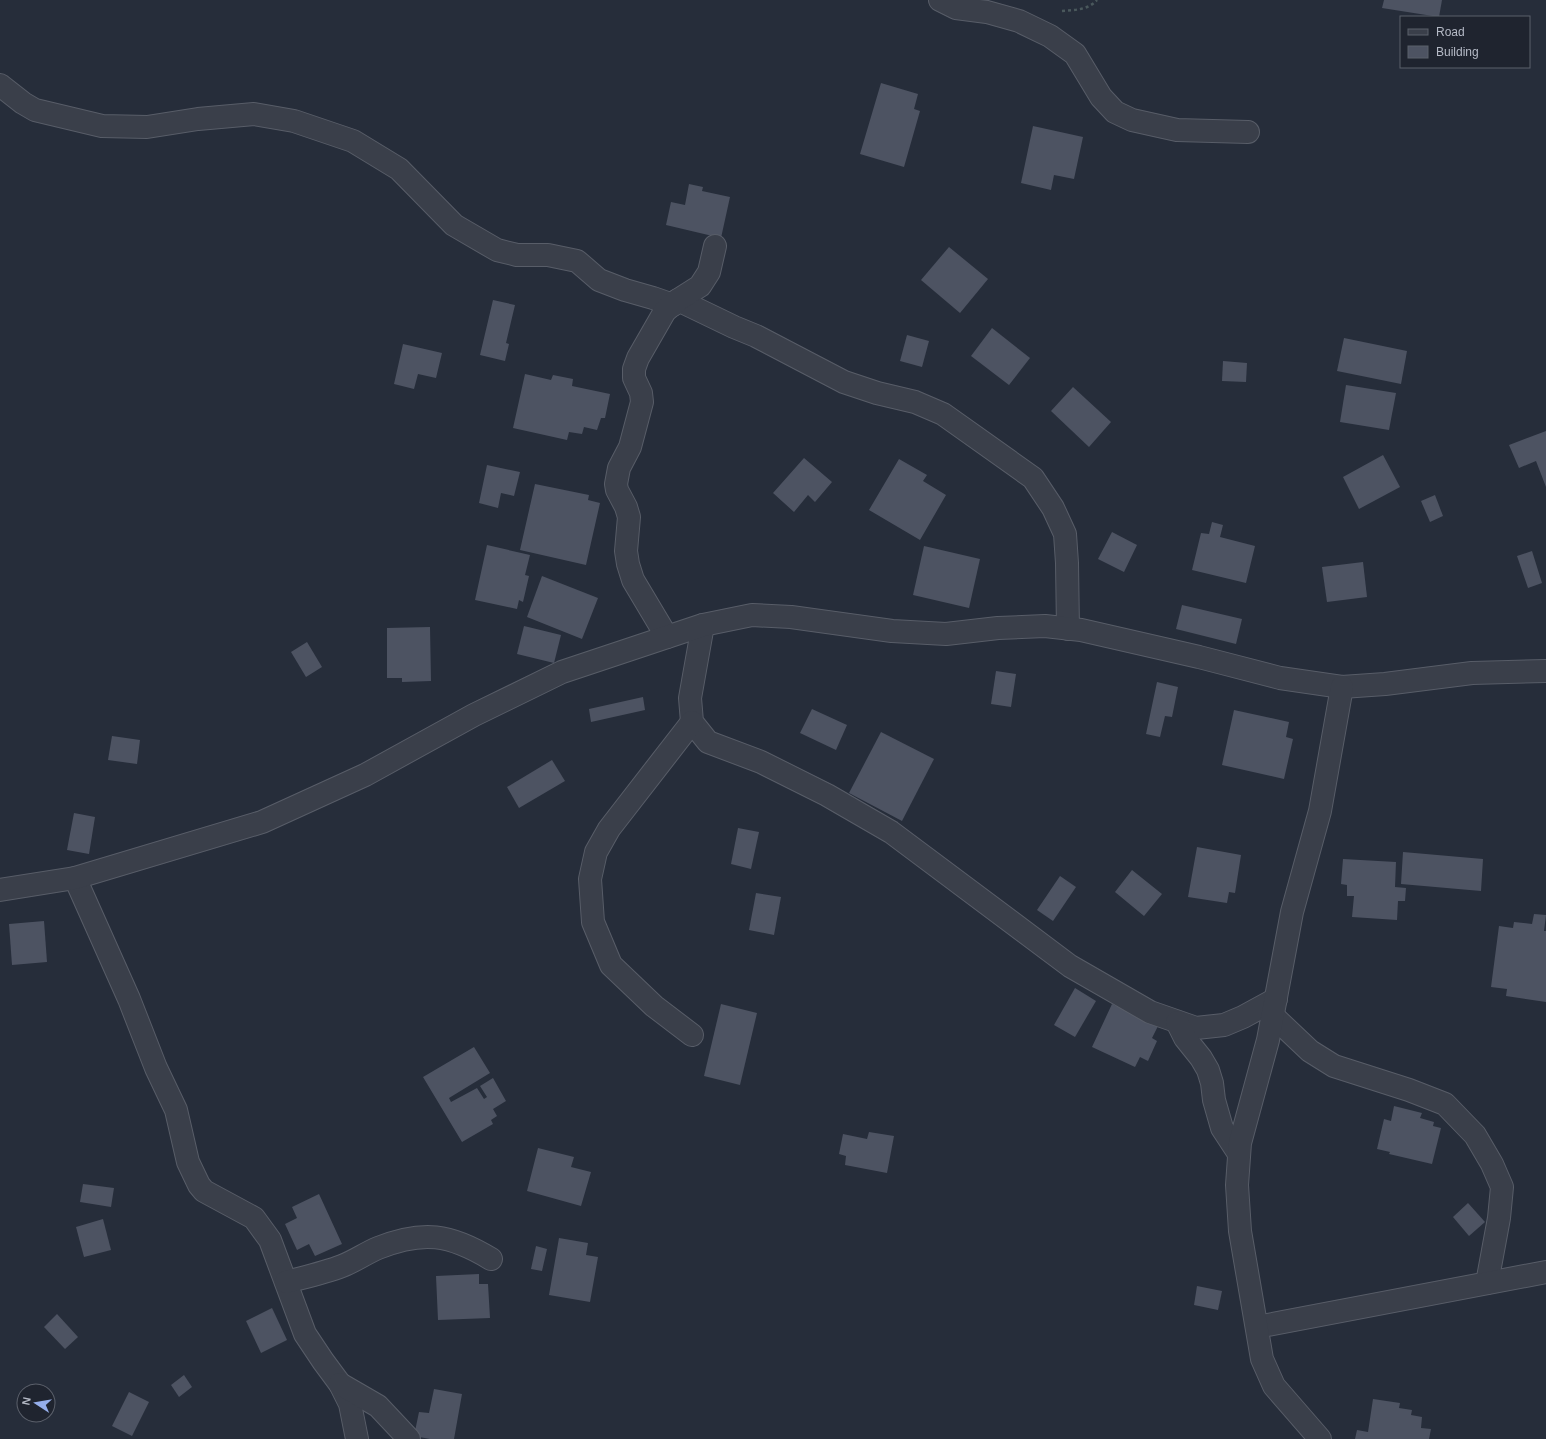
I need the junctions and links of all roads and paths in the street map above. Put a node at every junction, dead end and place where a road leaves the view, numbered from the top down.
1 (940, 0) edge
2 (0, 85) edge
3 (1248, 132) dead end
4 (715, 246) dead end
5 (675, 302) junction
6 (703, 625) junction
7 (1068, 629) junction
8 (667, 637) junction
9 (1546, 671) edge
10 (1342, 687) junction
11 (692, 722) junction
12 (75, 878) junction
13 (0, 890) edge
14 (1274, 1007) junction
15 (1177, 1022) junction
16 (692, 1035) dead end
17 (1239, 1154) junction
18 (491, 1259) dead end
19 (1546, 1272) edge
20 (286, 1282) junction
21 (1487, 1283) junction
22 (1256, 1327) junction
23 (340, 1384) junction
24 (357, 1439) edge
25 (409, 1439) edge
26 (1320, 1439) edge

1 - 3 street
2 - 5 street
4 - 5 street
5 - 7 street
5 - 8 street
6 - 7 street
6 - 8 street
6 - 11 street
7 - 10 street
8 - 12 street
9 - 10 street
10 - 14 street
11 - 15 street
11 - 16 street
12 - 13 street
12 - 20 street
14 - 15 street
14 - 17 street
14 - 21 street
15 - 17 street
17 - 22 street
18 - 20 street
19 - 21 street
20 - 23 street
21 - 22 street
22 - 26 street
23 - 24 street
23 - 25 street

